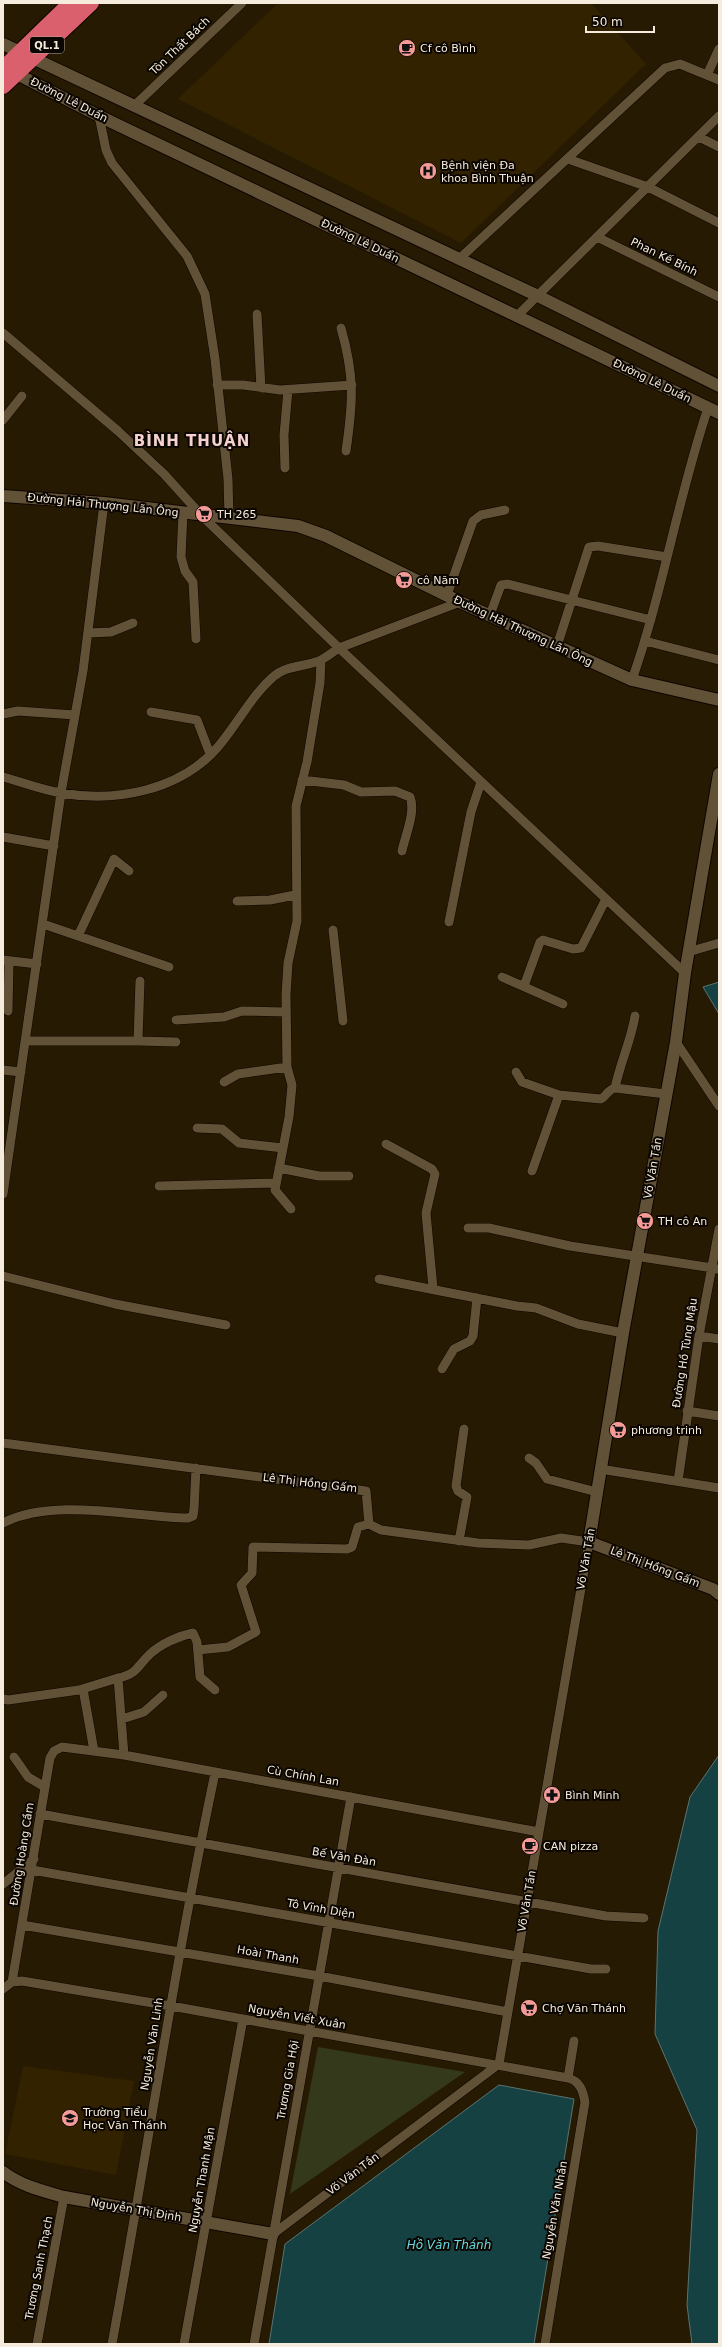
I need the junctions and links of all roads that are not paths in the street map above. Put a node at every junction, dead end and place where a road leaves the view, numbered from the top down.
1 (71, 3) edge
2 (91, 3) edge
3 (242, 3) edge
4 (3, 44) edge
5 (719, 49) edge
6 (27, 55) junction
7 (7, 69) edge
8 (707, 75) junction
9 (719, 80) edge
10 (3, 86) edge
11 (134, 106) junction
12 (99, 116) junction
13 (719, 116) edge
14 (698, 137) junction
15 (719, 147) edge
16 (568, 159) junction
17 (648, 187) junction
18 (719, 222) edge
19 (598, 237) junction
20 (458, 260) junction
21 (538, 296) junction
22 (719, 298) edge
23 (257, 314) dead end
24 (518, 316) junction
25 (341, 328) dead end
26 (3, 333) edge
27 (352, 385) junction
28 (217, 386) junction
29 (719, 386) edge
30 (261, 388) junction
31 (288, 390) junction
32 (22, 396) dead end
33 (708, 408) junction
34 (719, 413) edge
35 (3, 420) edge
36 (346, 451) dead end
37 (284, 468) dead end
38 (3, 496) edge
39 (104, 504) junction
40 (505, 510) dead end
41 (183, 513) junction
42 (202, 516) junction
43 (229, 518) junction
44 (667, 557) junction
45 (447, 596) junction
46 (572, 601) junction
47 (460, 602) junction
48 (490, 615) junction
49 (651, 620) junction
50 (133, 623) dead end
51 (88, 633) junction
52 (196, 639) dead end
53 (645, 641) junction
54 (557, 646) junction
55 (339, 648) junction
56 (321, 660) junction
57 (719, 660) edge
58 (632, 680) junction
59 (719, 700) edge
60 (151, 712) dead end
61 (3, 714) edge
62 (75, 715) junction
63 (210, 754) junction
64 (719, 774) edge
65 (3, 777) edge
66 (302, 780) junction
67 (481, 782) junction
68 (61, 793) junction
69 (715, 822) edge
70 (3, 837) edge
71 (54, 846) junction
72 (402, 851) dead end
73 (129, 871) dead end
74 (295, 895) junction
75 (606, 899) junction
76 (237, 901) dead end
77 (449, 922) dead end
78 (43, 924) junction
79 (332, 930) dead end
80 (78, 936) junction
81 (719, 943) edge
82 (688, 952) junction
83 (6, 960) edge
84 (37, 964) junction
85 (169, 967) dead end
86 (685, 973) junction
87 (502, 977) dead end
88 (140, 981) dead end
89 (524, 986) junction
90 (563, 1004) dead end
91 (8, 1011) dead end
92 (286, 1012) junction
93 (635, 1016) dead end
94 (176, 1020) dead end
95 (343, 1022) dead end
96 (26, 1041) junction
97 (138, 1041) junction
98 (176, 1042) dead end
99 (676, 1042) junction
100 (287, 1067) junction
101 (3, 1070) edge
102 (21, 1072) junction
103 (516, 1072) dead end
104 (224, 1082) dead end
105 (615, 1088) junction
106 (666, 1094) junction
107 (559, 1095) junction
108 (719, 1106) edge
109 (3, 1128) edge
110 (197, 1128) dead end
111 (13, 1131) junction
112 (386, 1144) dead end
113 (283, 1148) junction
114 (279, 1168) junction
115 (532, 1171) dead end
116 (348, 1176) dead end
117 (275, 1183) junction
118 (159, 1186) dead end
119 (3, 1194) edge
120 (291, 1209) dead end
121 (468, 1228) dead end
122 (719, 1229) edge
123 (637, 1256) junction
124 (715, 1269) edge
125 (3, 1276) edge
126 (379, 1279) dead end
127 (433, 1288) junction
128 (477, 1298) junction
129 (226, 1325) dead end
130 (623, 1334) junction
131 (699, 1336) junction
132 (719, 1339) edge
133 (442, 1369) dead end
134 (687, 1411) junction
135 (719, 1416) edge
136 (464, 1429) dead end
137 (3, 1443) edge
138 (529, 1458) dead end
139 (196, 1468) junction
140 (600, 1469) junction
141 (678, 1481) junction
142 (719, 1488) edge
143 (597, 1492) junction
144 (3, 1523) edge
145 (370, 1524) junction
146 (460, 1541) junction
147 (589, 1542) junction
148 (719, 1594) edge
149 (198, 1650) junction
150 (118, 1678) junction
151 (83, 1689) junction
152 (215, 1690) dead end
153 (163, 1695) dead end
154 (3, 1698) edge
155 (122, 1719) junction
156 (62, 1747) joint
157 (94, 1751) junction
158 (124, 1755) junction
159 (14, 1757) dead end
160 (215, 1773) junction
161 (45, 1787) junction
162 (351, 1797) junction
163 (40, 1814) junction
164 (539, 1832) junction
165 (200, 1843) junction
166 (34, 1859) junction
167 (339, 1868) junction
168 (32, 1870) junction
169 (3, 1884) edge
170 (189, 1898) junction
171 (527, 1902) junction
172 (644, 1918) dead end
173 (329, 1922) junction
174 (22, 1925) junction
175 (180, 1952) junction
176 (518, 1955) junction
177 (606, 1969) dead end
178 (319, 1976) junction
179 (12, 1982) junction
180 (3, 1989) edge
181 (171, 2006) junction
182 (508, 2012) junction
183 (243, 2019) junction
184 (309, 2032) junction
185 (574, 2041) dead end
186 (499, 2064) junction
187 (572, 2079) junction
188 (3, 2172) edge
189 (64, 2197) junction
190 (137, 2211) junction
191 (207, 2222) junction
192 (273, 2234) junction
193 (37, 2344) edge
194 (112, 2344) edge
195 (184, 2344) edge
196 (254, 2344) edge
197 (545, 2344) edge

1 - 6 highway, QL.1
2 - 6 highway, QL.1
3 - 11 street, Tôn Thất Bách
4 - 6 street, Đường Lê Duẩn
5 - 8 street
6 - 7 highway, QL.1
6 - 11 street, Đường Lê Duẩn
7 - 10 highway, QL.1
7 - 12 street, Đường Lê Duẩn
8 - 9 street
8 - 16 street
11 - 20 street, Đường Lê Duẩn
12 - 24 street, Đường Lê Duẩn
12 - 28 street
13 - 14 street
14 - 15 street
14 - 17 street
16 - 17 street
16 - 20 street
17 - 18 street
17 - 19 street
19 - 21 street
19 - 22 street, Phan Kế Bính
20 - 21 street, Đường Lê Duẩn
21 - 24 street
21 - 29 street, Đường Lê Duẩn
23 - 30 street
24 - 33 street, Đường Lê Duẩn
25 - 27 street
26 - 42 street
27 - 31 street
27 - 36 street
28 - 30 street
28 - 43 street
30 - 31 street
31 - 37 street
32 - 35 street
33 - 34 street, Đường Lê Duẩn
33 - 44 street
38 - 39 street, Đường Hải Thượng Lãn Ông
39 - 41 street, Đường Hải Thượng Lãn Ông
39 - 51 street
40 - 45 street
41 - 42 street, Đường Hải Thượng Lãn Ông
41 - 52 street
42 - 43 street, Đường Hải Thượng Lãn Ông
42 - 55 street
43 - 45 street, Đường Hải Thượng Lãn Ông
44 - 46 street
44 - 49 street
45 - 47 street, Đường Hải Thượng Lãn Ông
46 - 48 street
46 - 49 street
46 - 54 street
47 - 48 street, Đường Hải Thượng Lãn Ông
47 - 55 street
48 - 54 street, Đường Hải Thượng Lãn Ông
49 - 53 street
50 - 51 street
51 - 62 street
53 - 57 street
53 - 58 street
54 - 58 street, Đường Hải Thượng Lãn Ông
55 - 56 street
55 - 67 street
56 - 63 street
56 - 66 street
58 - 59 street, Đường Hải Thượng Lãn Ông
60 - 63 street
61 - 62 street
62 - 68 street
63 - 68 street
64 - 69 street, Võ Văn Tần
65 - 68 street
66 - 72 street
66 - 74 street
67 - 75 street
67 - 77 street
68 - 71 street
69 - 82 street, Võ Văn Tần
70 - 71 street
71 - 78 street
73 - 80 street
74 - 76 street
74 - 92 street
75 - 86 street
75 - 89 street
78 - 80 street
78 - 84 street
79 - 95 street
80 - 85 street
81 - 82 street
82 - 86 street, Võ Văn Tần
83 - 84 street
83 - 91 street
84 - 96 street
86 - 99 street, Võ Văn Tần
87 - 89 street
88 - 97 street
89 - 90 street
92 - 94 street
92 - 100 street
93 - 105 street
96 - 97 street
96 - 102 street
97 - 98 street
99 - 106 street, Võ Văn Tần
99 - 108 street
100 - 104 street
100 - 113 street
101 - 102 street
102 - 111 street
103 - 107 street
105 - 106 street
105 - 107 street
106 - 123 street, Võ Văn Tần
107 - 115 street
109 - 111 street
110 - 113 street
111 - 119 street
112 - 127 street
113 - 114 street
114 - 116 street
114 - 117 street
117 - 118 street
117 - 120 street
121 - 123 street
122 - 124 street, Đường Hồ Tùng Mậu
123 - 124 street
123 - 130 street, Võ Văn Tần
124 - 131 street, Đường Hồ Tùng Mậu
125 - 129 street
126 - 127 street
127 - 128 street
128 - 130 street
128 - 133 street
130 - 140 street, Võ Văn Tần
131 - 132 street
131 - 134 street, Đường Hồ Tùng Mậu
134 - 135 street
134 - 141 street, Đường Hồ Tùng Mậu
136 - 146 street
137 - 139 street, Lê Thị Hồng Gấm
138 - 143 street
139 - 144 street
139 - 145 street, Lê Thị Hồng Gấm
140 - 141 street
140 - 143 street, Võ Văn Tần
141 - 142 street
143 - 147 street, Võ Văn Tần
145 - 146 street, Lê Thị Hồng Gấm
145 - 149 street
146 - 147 street, Lê Thị Hồng Gấm
147 - 148 street, Lê Thị Hồng Gấm
147 - 164 street, Võ Văn Tần
149 - 150 street
149 - 152 street
150 - 151 street
150 - 155 street
151 - 154 street
151 - 157 street
153 - 155 street
155 - 158 street
156 - 157 street, Cù Chính Lan
156 - 161 street, Đường Hoàng Cầm
157 - 158 street, Cù Chính Lan
158 - 160 street, Cù Chính Lan
159 - 161 street
160 - 162 street, Cù Chính Lan
160 - 165 street, Nguyễn Văn Linh
161 - 163 street, Đường Hoàng Cầm
162 - 164 street, Cù Chính Lan
162 - 167 street, Trương Gia Hội
163 - 165 street, Bế Văn Đàn
163 - 166 street, Đường Hoàng Cầm
164 - 171 street, Võ Văn Tần
165 - 167 street, Bế Văn Đàn
165 - 170 street, Nguyễn Văn Linh
166 - 168 street, Đường Hoàng Cầm
166 - 169 street
167 - 171 street, Bế Văn Đàn
167 - 173 street, Trương Gia Hội
168 - 170 street, Tô Vĩnh Diện
168 - 174 street, Đường Hoàng Cầm
170 - 173 street, Tô Vĩnh Diện
170 - 175 street, Nguyễn Văn Linh
171 - 172 street, Bế Văn Đàn
171 - 176 street, Võ Văn Tần
173 - 176 street, Tô Vĩnh Diện
173 - 178 street, Trương Gia Hội
174 - 175 street, Hoài Thanh
174 - 179 street, Đường Hoàng Cầm
175 - 178 street, Hoài Thanh
175 - 181 street, Nguyễn Văn Linh
176 - 177 street, Tô Vĩnh Diện
176 - 182 street, Võ Văn Tần
178 - 182 street, Hoài Thanh
178 - 184 street, Trương Gia Hội
179 - 180 street
179 - 181 street, Nguyễn Viết Xuân
181 - 183 street, Nguyễn Viết Xuân
181 - 190 street, Nguyễn Văn Linh
182 - 186 street, Võ Văn Tần
183 - 184 street, Nguyễn Viết Xuân
183 - 191 street, Nguyễn Thanh Mận
184 - 186 street, Nguyễn Viết Xuân
184 - 192 street, Trương Gia Hội
185 - 187 street
186 - 187 street, Nguyễn Viết Xuân
186 - 192 street, Võ Văn Tần
187 - 197 street, Nguyễn Văn Nhân
188 - 189 street, Nguyễn Thị Định
189 - 190 street, Nguyễn Thị Định
189 - 193 street, Trương Sanh Thạch
190 - 191 street, Nguyễn Thị Định
190 - 194 street, Nguyễn Văn Linh
191 - 192 street, Nguyễn Thị Định
191 - 195 street, Nguyễn Thanh Mận
192 - 196 street, Trương Gia Hội

